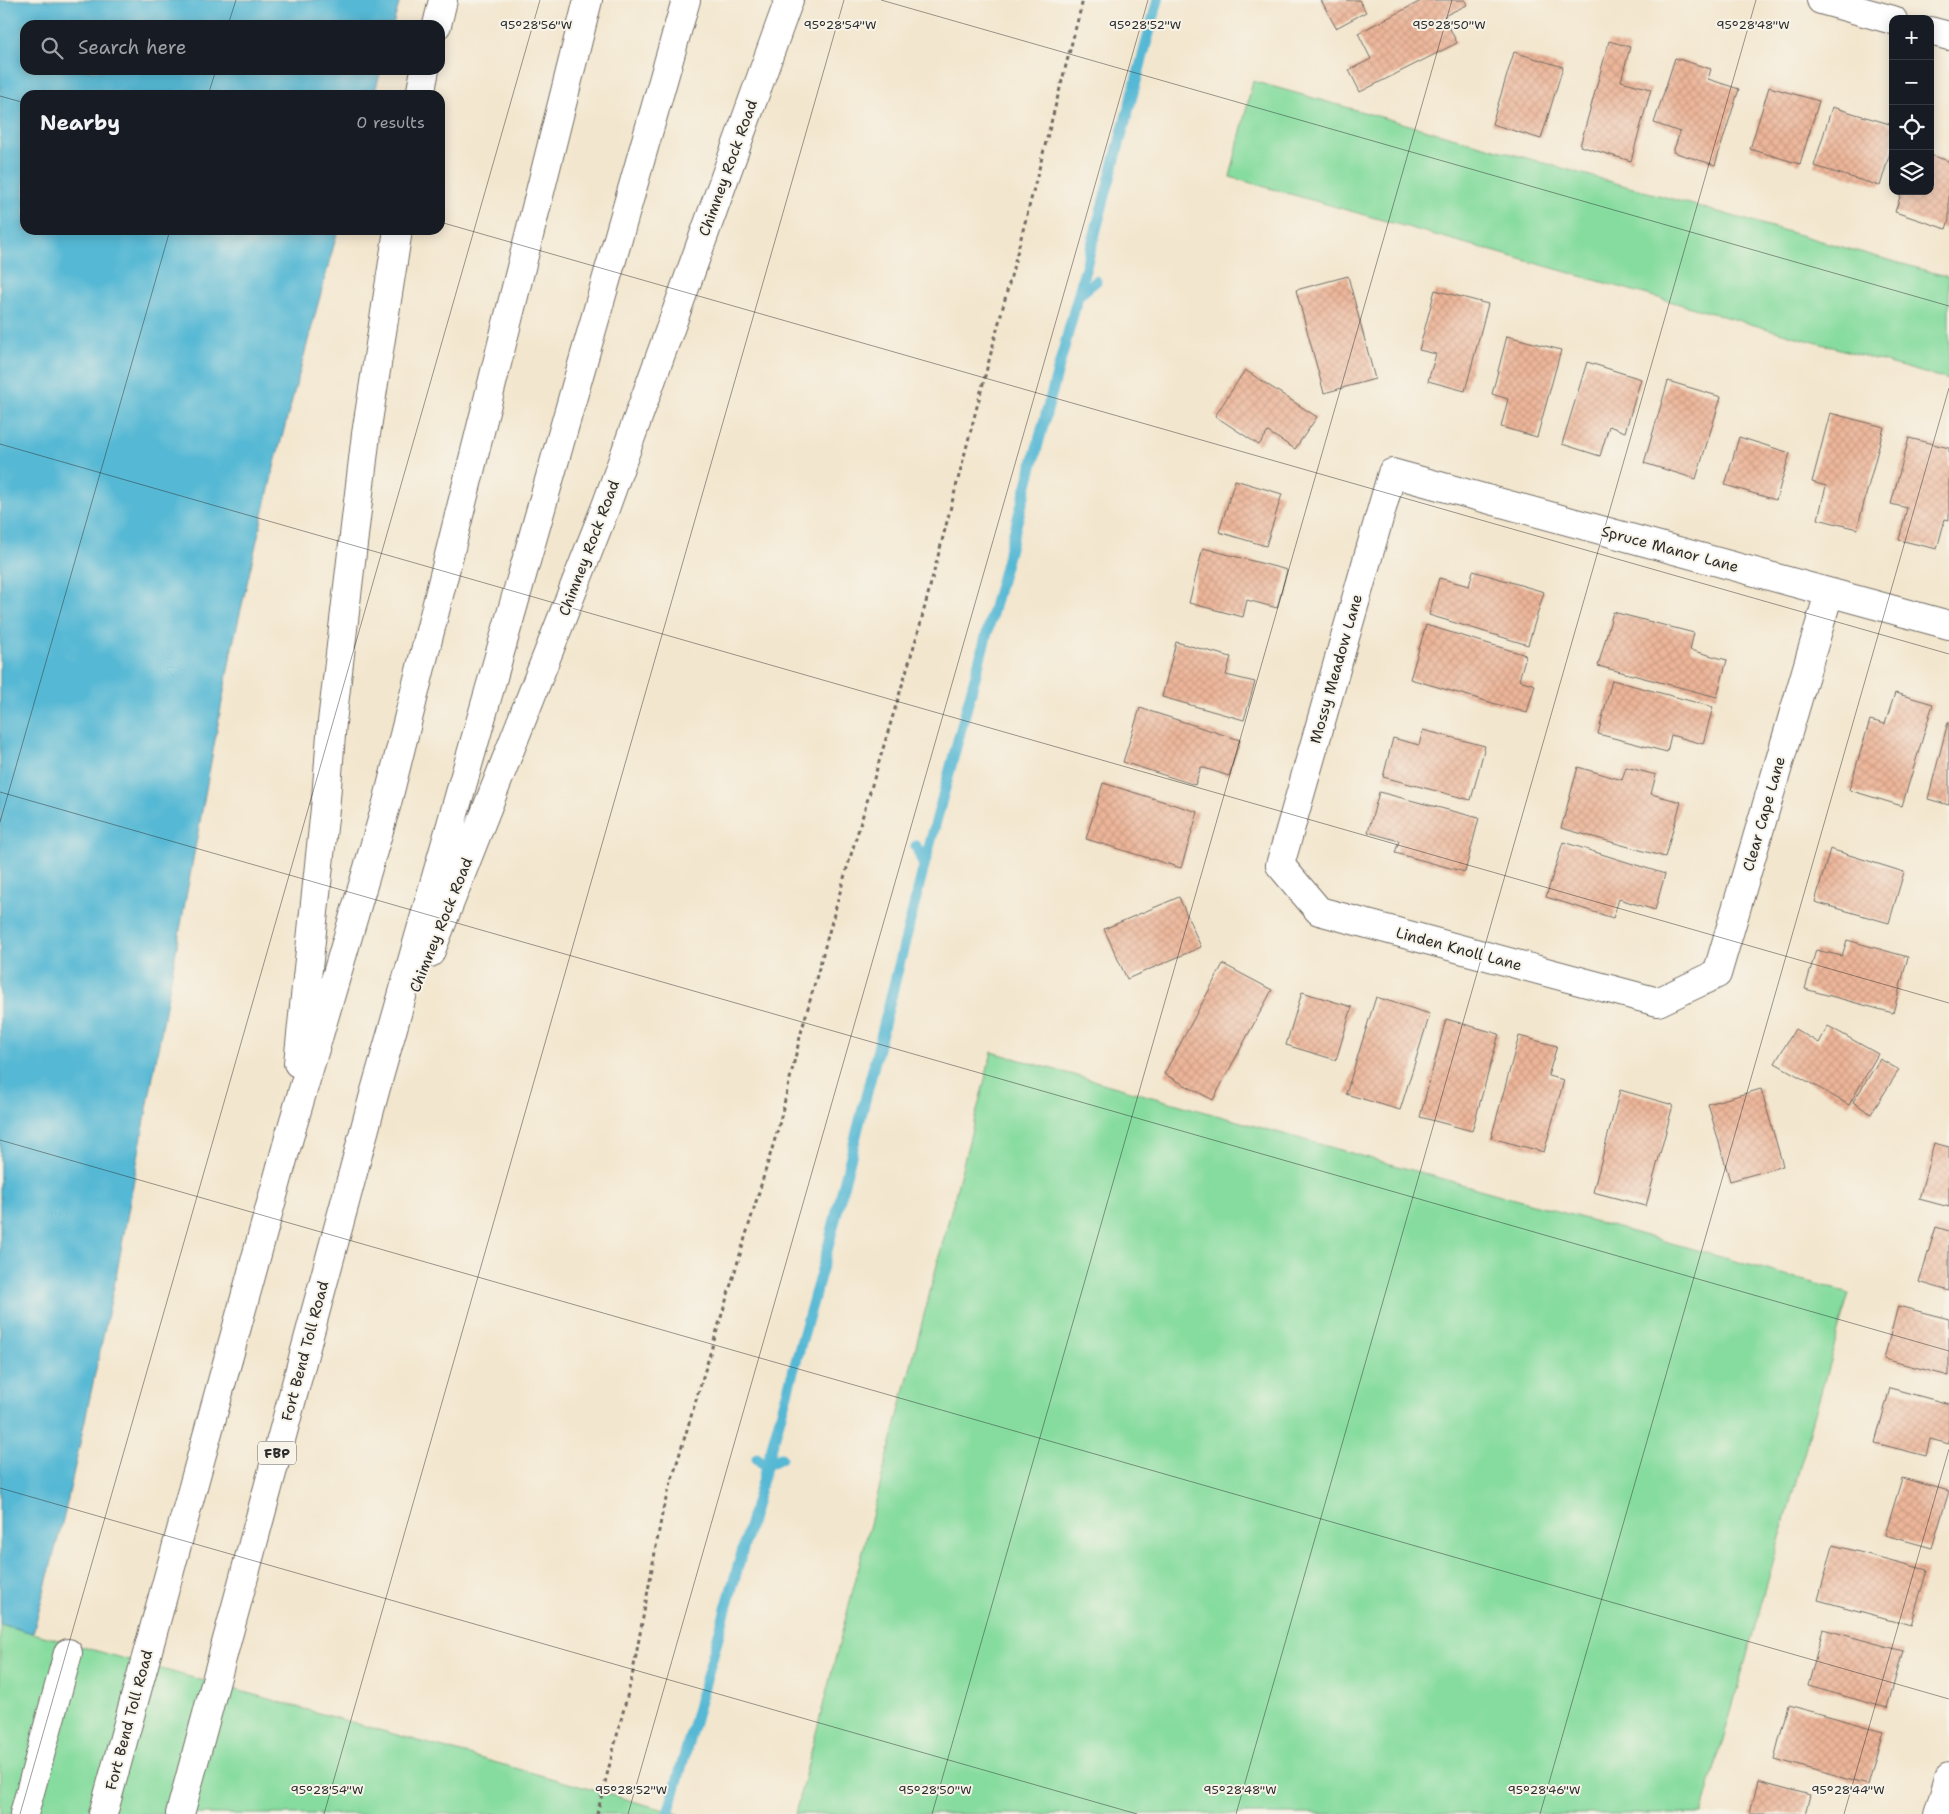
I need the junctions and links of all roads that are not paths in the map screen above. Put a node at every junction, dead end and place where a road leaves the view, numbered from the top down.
1 (443, 0) edge
2 (588, 0) edge
3 (686, 0) edge
4 (789, 0) edge
5 (1821, 0) edge
6 (1889, 19) edge
7 (438, 20) edge
8 (1934, 32) edge
9 (1949, 36) edge
10 (424, 75) edge
11 (421, 90) edge
12 (397, 235) edge
13 (1392, 473) joint
14 (1829, 592) junction
15 (1949, 625) edge
16 (1280, 865) joint
17 (1658, 1002) joint
18 (375, 1092) junction
19 (290, 1134) junction
20 (68, 1653) dead end
21 (1949, 1776) edge
22 (24, 1814) edge
23 (103, 1814) edge
24 (180, 1814) edge
25 (1938, 1814) edge

1 - 7 main road
2 - 19 main road
3 - 18 main road
4 - 18 main road, Chimney Rock Road
5 - 6 main road
8 - 9 main road
10 - 11 main road
12 - 19 main road
13 - 14 main road, Spruce Manor Lane
13 - 16 main road, Mossy Meadow Lane
14 - 15 main road, Spruce Manor Lane
14 - 17 main road, Clear Cape Lane
16 - 17 main road, Linden Knoll Lane
18 - 24 main road, Fort Bend Toll Road / FBP
19 - 23 main road, Fort Bend Toll Road
20 - 22 main road
21 - 25 main road

